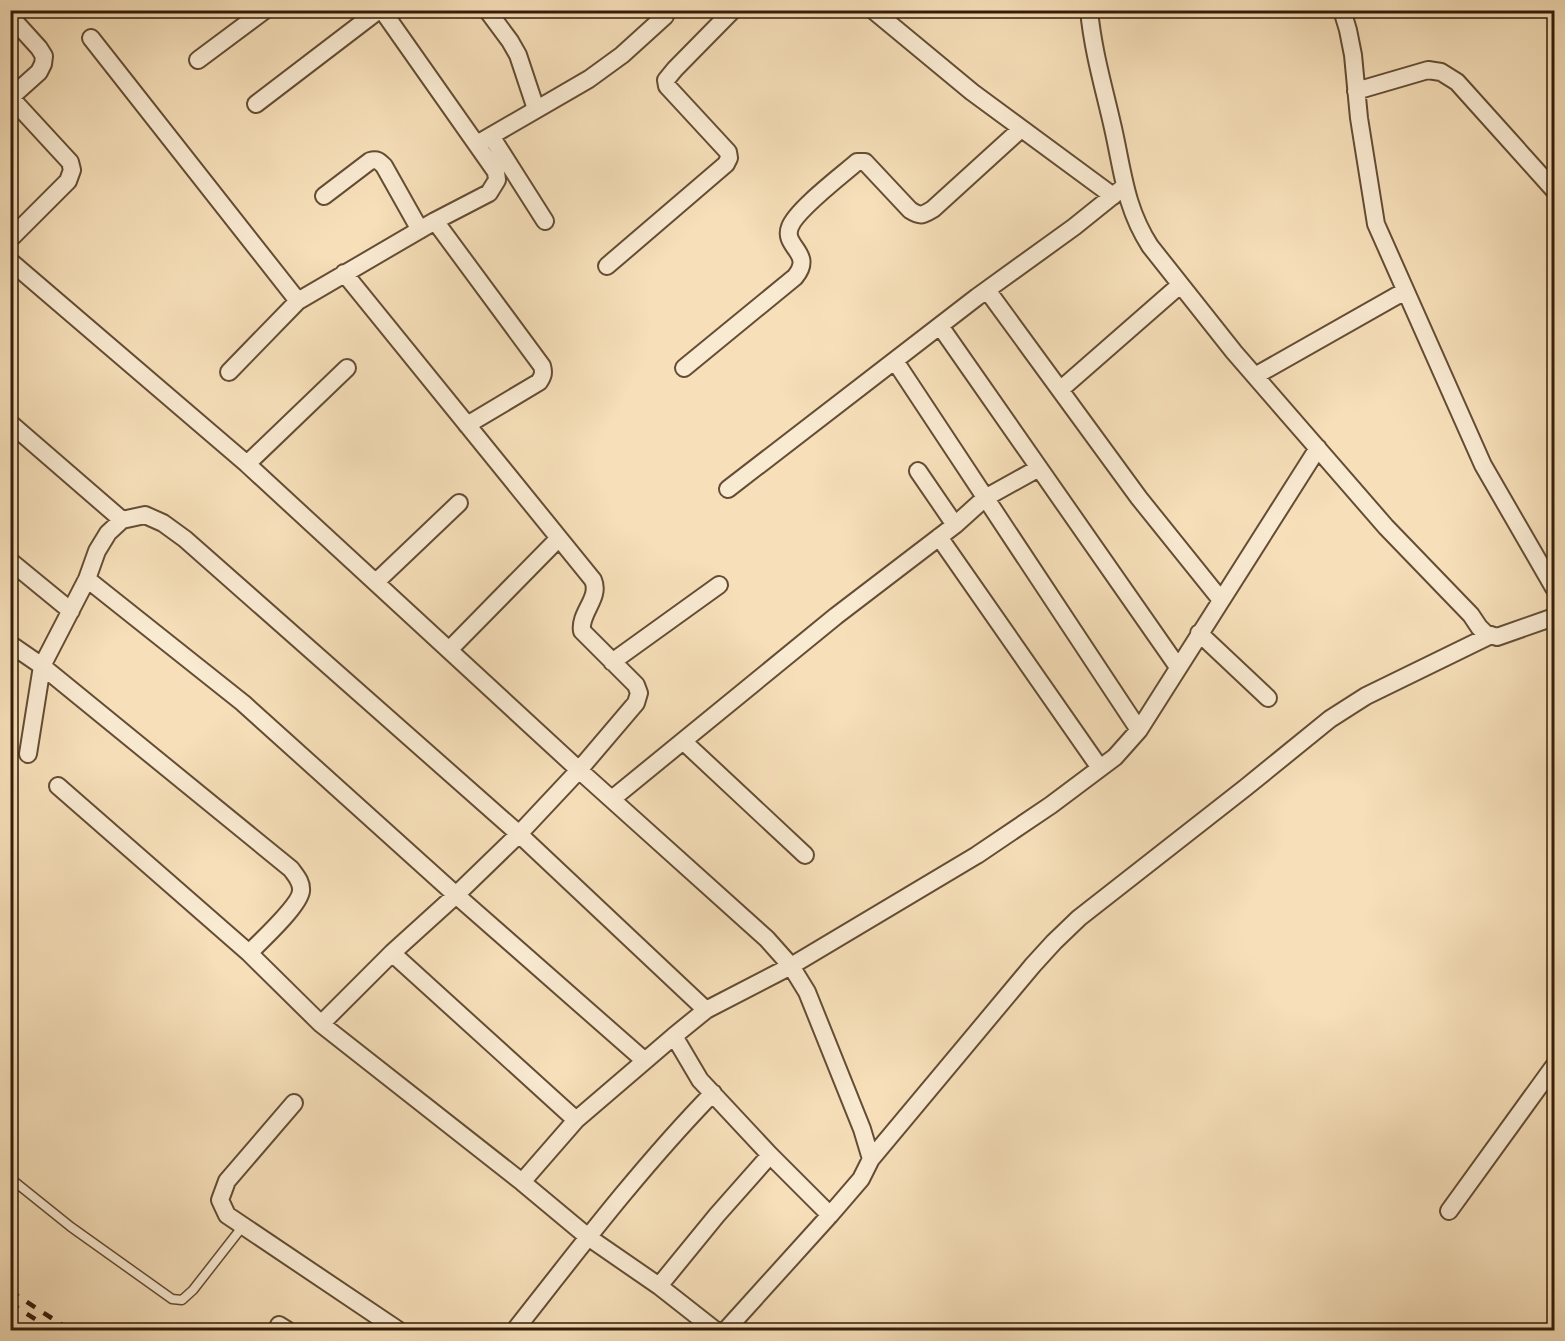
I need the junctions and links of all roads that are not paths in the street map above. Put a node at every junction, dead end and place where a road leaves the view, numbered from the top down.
1 (265, 10) edge
2 (381, 10) edge
3 (487, 10) edge
4 (733, 10) edge
5 (873, 10) edge
6 (1089, 10) edge
7 (1342, 10) edge
8 (664, 15) dead end
9 (10, 16) edge
10 (91, 38) dead end
11 (198, 60) dead end
12 (1356, 91) junction
13 (11, 98) edge
14 (256, 104) dead end
15 (536, 109) junction
16 (1022, 129) junction
17 (484, 140) junction
18 (1554, 190) edge
19 (1119, 191) junction
20 (324, 196) dead end
21 (435, 221) junction
22 (545, 221) dead end
23 (420, 230) junction
24 (10, 239) edge
25 (10, 261) edge
26 (607, 266) dead end
27 (344, 273) junction
28 (1180, 285) junction
29 (987, 290) junction
30 (1406, 291) junction
31 (298, 301) junction
32 (940, 326) junction
33 (896, 362) junction
34 (347, 368) dead end
35 (684, 368) dead end
36 (229, 372) dead end
37 (1255, 376) junction
38 (1060, 390) junction
39 (10, 423) edge
40 (467, 425) junction
41 (1318, 448) junction
42 (247, 464) junction
43 (1039, 468) junction
44 (918, 471) dead end
45 (728, 489) dead end
46 (985, 498) junction
47 (459, 503) dead end
48 (122, 520) junction
49 (955, 525) junction
50 (939, 537) junction
51 (559, 538) junction
52 (10, 561) edge
53 (87, 579) junction
54 (376, 582) junction
55 (719, 585) dead end
56 (1554, 588) edge
57 (1221, 600) junction
58 (71, 611) junction
59 (1554, 617) edge
60 (1200, 633) junction
61 (1491, 635) junction
62 (10, 644) edge
63 (449, 650) junction
64 (612, 662) junction
65 (42, 666) junction
66 (1178, 667) junction
67 (1268, 698) dead end
68 (1138, 730) junction
69 (683, 741) junction
70 (28, 754) dead end
71 (1100, 768) junction
72 (579, 770) junction
73 (58, 786) dead end
74 (612, 799) junction
75 (519, 834) junction
76 (805, 855) dead end
77 (456, 895) junction
78 (249, 953) junction
79 (392, 953) junction
80 (791, 966) junction
81 (706, 1010) junction
82 (321, 1024) junction
83 (674, 1036) junction
84 (645, 1061) junction
85 (1554, 1066) edge
86 (713, 1094) junction
87 (294, 1103) dead end
88 (576, 1120) junction
89 (770, 1155) junction
90 (871, 1159) junction
91 (10, 1178) edge
92 (522, 1182) junction
93 (1449, 1211) dead end
94 (830, 1215) junction
95 (243, 1226) junction
96 (588, 1237) junction
97 (659, 1286) junction
98 (398, 1330) edge
99 (515, 1330) edge
100 (715, 1330) edge
101 (726, 1330) edge

1 - 11 street
2 - 14 street
2 - 17 street
3 - 15 street
4 - 26 street
5 - 16 street
6 - 19 street
7 - 12 street
8 - 15 street
9 - 13 street
10 - 31 street
12 - 18 street
12 - 30 street
13 - 24 street
15 - 17 street
16 - 19 street
16 - 35 street
17 - 21 street
17 - 22 street
19 - 28 street
19 - 29 street
20 - 23 street
21 - 23 street
21 - 40 street
23 - 27 street
25 - 42 street
27 - 31 street
27 - 40 street
28 - 37 street
28 - 38 street
29 - 32 street
29 - 38 street
30 - 37 street
30 - 56 street
31 - 36 street
32 - 33 street
32 - 43 street
33 - 45 street
33 - 46 street
34 - 42 street
37 - 41 street
38 - 57 street
39 - 48 street
40 - 51 street
41 - 57 street
41 - 61 street
42 - 54 street
43 - 46 street
43 - 66 street
44 - 49 street
46 - 49 street
46 - 68 street
47 - 54 street
48 - 53 street
48 - 75 street
49 - 50 street
50 - 69 street
50 - 71 street
51 - 63 street
51 - 64 street
52 - 58 street
53 - 58 street
53 - 77 street
54 - 63 street
55 - 64 street
57 - 60 street
58 - 65 street
59 - 61 street
60 - 66 street
60 - 67 street
61 - 90 street
62 - 65 street
63 - 72 street
64 - 72 street
65 - 70 street
65 - 78 street
66 - 68 street
68 - 71 street
69 - 74 street
69 - 76 street
71 - 80 street
72 - 74 street
72 - 75 street
73 - 78 street
74 - 80 street
75 - 77 street
75 - 81 street
77 - 79 street
77 - 84 street
78 - 82 street
79 - 82 street
79 - 88 street
80 - 81 street
80 - 90 street
81 - 83 street
82 - 92 street
83 - 84 street
83 - 86 street
84 - 88 street
85 - 93 street
86 - 89 street
86 - 96 street
87 - 95 street
88 - 92 street
89 - 94 street
89 - 97 street
90 - 94 street
91 - 95 lane
92 - 96 street
94 - 101 street
95 - 98 street
96 - 97 street
96 - 99 street
97 - 100 street

